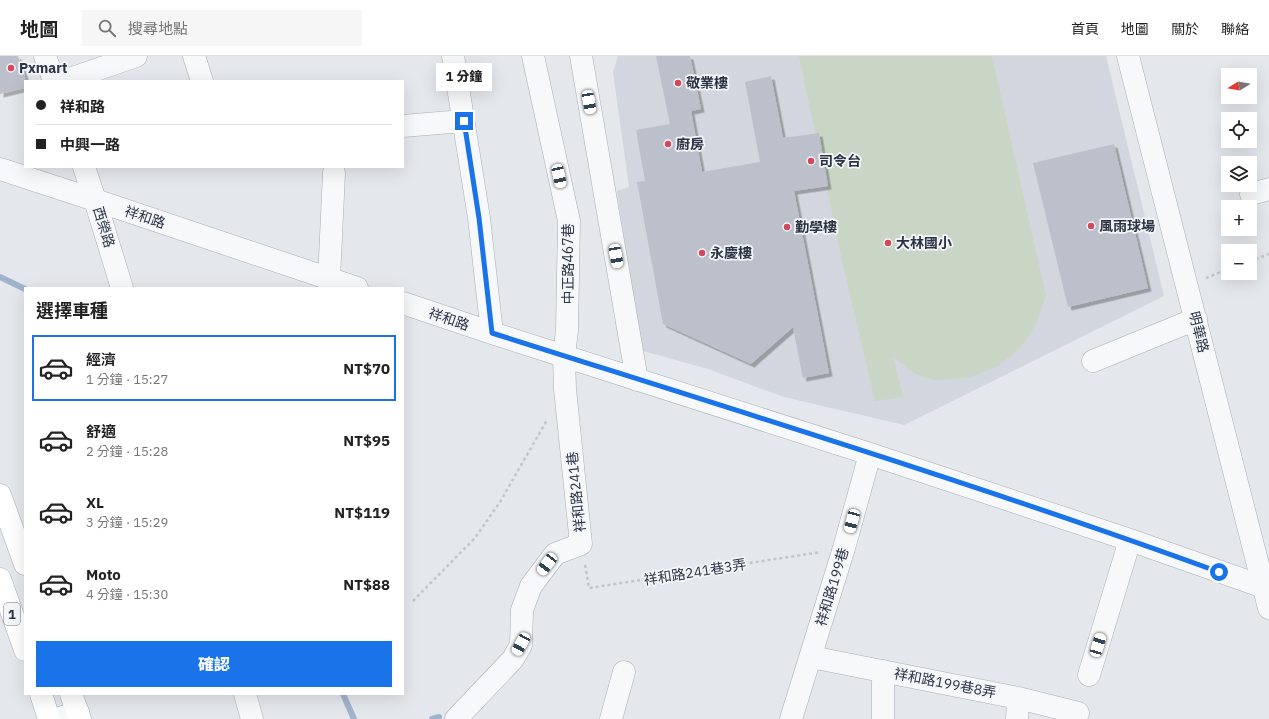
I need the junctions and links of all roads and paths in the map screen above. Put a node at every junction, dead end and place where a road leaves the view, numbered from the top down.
1 (45, 56) edge
2 (136, 56) edge
3 (194, 56) edge
4 (453, 56) edge
5 (533, 56) edge
6 (581, 56) edge
7 (1128, 56) edge
8 (54, 80) edge
9 (67, 80) edge
10 (202, 80) edge
11 (464, 121) junction
12 (404, 126) edge
13 (84, 168) edge
14 (0, 169) edge
15 (334, 173) dead end
16 (95, 200) junction
17 (1269, 254) edge
18 (1257, 258) edge
19 (329, 279) junction
20 (122, 287) edge
21 (354, 287) edge
22 (404, 303) edge
23 (1196, 319) junction
24 (492, 333) junction
25 (564, 356) junction
26 (1092, 361) dead end
27 (637, 380) junction
28 (565, 389) junction
29 (870, 454) junction
30 (0, 494) edge
31 (1130, 540) junction
32 (581, 544) junction
33 (844, 548) junction
34 (24, 561) edge
35 (0, 579) edge
36 (1267, 595) edge
37 (413, 602) dead end
38 (24, 647) edge
39 (811, 657) junction
40 (883, 671) junction
41 (624, 672) dead end
42 (1089, 675) dead end
43 (41, 695) edge
44 (245, 695) edge
45 (76, 708) edge
46 (1017, 709) edge
47 (1078, 713) dead end
48 (50, 719) edge
49 (57, 719) edge
50 (252, 719) edge
51 (456, 719) edge
52 (611, 719) edge
53 (791, 719) edge
54 (883, 719) edge

1 - 8 street
2 - 9 street
3 - 10 street
4 - 11 street
5 - 25 street, 中正路467巷
6 - 27 street
7 - 23 street, 明華路
11 - 12 street
11 - 24 street
13 - 16 street, 西榮路
14 - 16 street, 祥和路
15 - 19 street
16 - 19 street, 祥和路
16 - 20 street, 西榮路
17 - 18 path
19 - 21 street, 祥和路
22 - 24 street, 祥和路
23 - 26 street
23 - 36 street, 明華路
24 - 25 street, 祥和路
25 - 27 street, 祥和路
25 - 28 street, 祥和路241巷
27 - 29 street, 祥和路
28 - 32 street, 祥和路241巷
28 - 37 path
29 - 31 street, 祥和路
29 - 33 street, 祥和路199巷
30 - 34 main road
31 - 36 street, 祥和路
31 - 42 street
32 - 33 path, 祥和路241巷3弄
32 - 51 street, 祥和路241巷
33 - 39 street, 祥和路199巷
35 - 38 main road, 1
39 - 40 street, 祥和路199巷8弄
39 - 53 street, 祥和路199巷
40 - 46 street, 祥和路199巷8弄
40 - 54 street
41 - 52 street
43 - 48 main road
44 - 50 street
45 - 49 street
46 - 47 street, 祥和路199巷8弄

